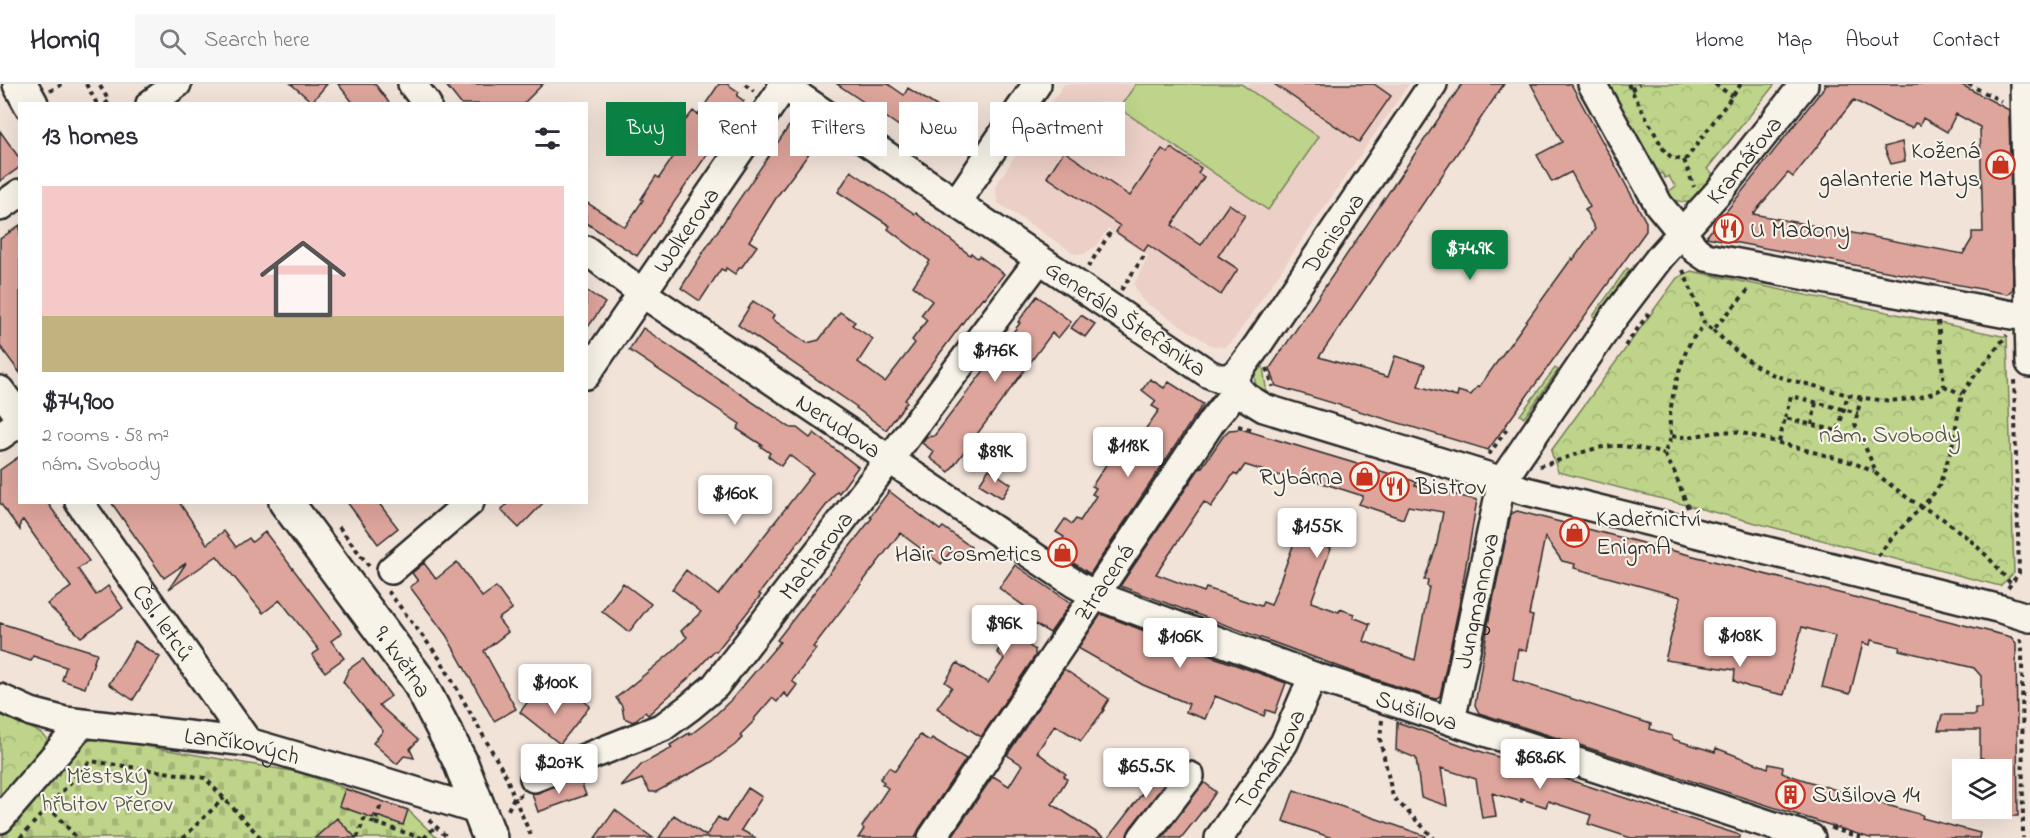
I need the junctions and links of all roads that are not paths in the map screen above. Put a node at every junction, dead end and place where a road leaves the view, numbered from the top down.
1 (177, 84) edge
2 (412, 84) edge
3 (1037, 84) edge
4 (1433, 84) edge
5 (1592, 84) edge
6 (1804, 84) edge
7 (782, 85) edge
8 (2021, 89) edge
9 (153, 102) edge
10 (426, 102) edge
11 (18, 194) edge
12 (956, 203) junction
13 (0, 207) edge
14 (1681, 233) junction
15 (588, 252) edge
16 (1039, 260) junction
17 (642, 293) junction
18 (2029, 316) edge
19 (2022, 365) edge
20 (588, 372) edge
21 (1233, 384) junction
22 (0, 390) edge
23 (18, 414) edge
24 (18, 423) edge
25 (0, 436) edge
26 (889, 459) junction
27 (1502, 481) junction
28 (80, 504) edge
29 (287, 504) edge
30 (468, 504) edge
31 (391, 570) dead end
32 (1095, 595) junction
33 (2023, 627) edge
34 (1313, 676) junction
35 (0, 698) edge
36 (1451, 721) junction
37 (82, 724) junction
38 (248, 742) junction
39 (1190, 776) dead end
40 (525, 781) road end
41 (0, 819) edge
42 (485, 824) edge
43 (1232, 833) edge
44 (1820, 833) edge
45 (932, 838) edge
46 (1142, 838) edge

1 - 9 street
2 - 10 street
3 - 12 street
4 - 21 street, Denisova
5 - 14 street
6 - 14 street, Kramářova
7 - 12 street, Generála Štefánika
7 - 17 street, Wolkerova
8 - 18 street
11 - 13 street
12 - 16 street, Generála Štefánika
14 - 18 street
14 - 27 street
15 - 17 street, Nerudova
16 - 21 street, Generála Štefánika
16 - 26 street, Macharova
17 - 20 street, Wolkerova
17 - 26 street, Nerudova
18 - 19 street
21 - 27 street, Generála Štefánika
21 - 32 street, Ztracená
22 - 23 street
24 - 25 street
26 - 32 street, Nerudova
26 - 40 street, Macharova
27 - 33 street
27 - 36 street, Jungmannova
28 - 38 street, Čsl. letců
29 - 42 main road, 9. května
30 - 31 street
32 - 34 street, Sušilova
32 - 45 street, Ztracená
34 - 36 street, Sušilova
34 - 43 street, Tománkova
35 - 37 street, Lančíkových
36 - 44 street, Sušilova
37 - 38 street, Lančíkových
37 - 41 street
38 - 42 street, Lančíkových
39 - 46 street

